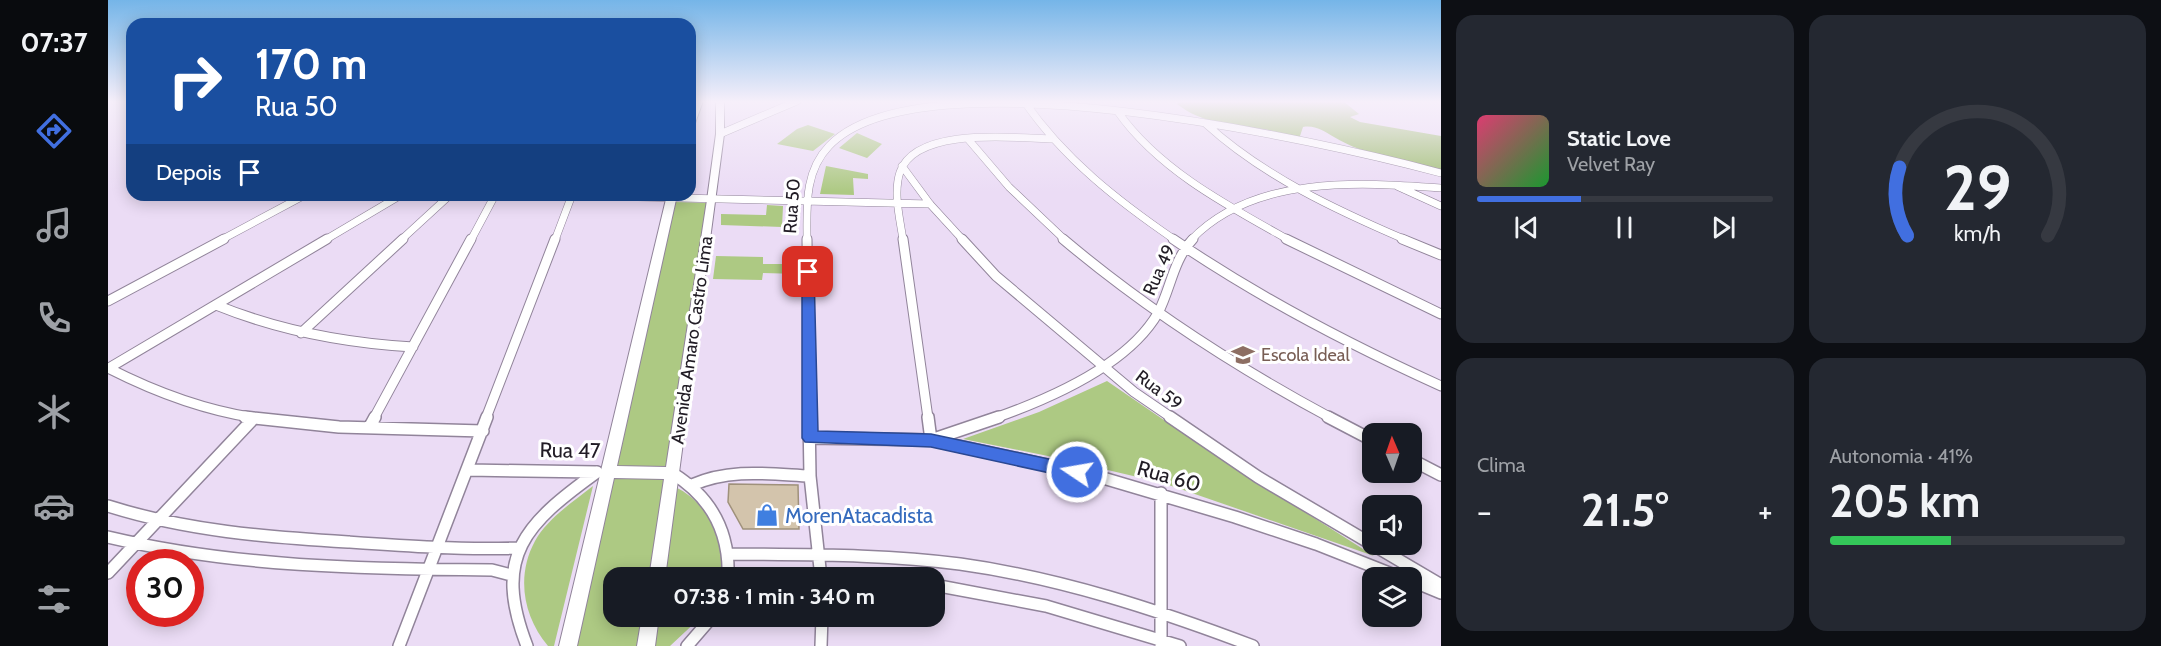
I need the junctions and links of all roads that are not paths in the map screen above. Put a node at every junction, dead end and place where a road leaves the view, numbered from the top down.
1 (727, 131) edge
2 (850, 131) edge
3 (1047, 131) edge
4 (1135, 131) edge
5 (1214, 131) edge
6 (1250, 131) edge
7 (720, 134) joint
8 (968, 139) junction
9 (1053, 139) junction
10 (902, 166) junction
11 (1441, 173) edge
12 (1394, 185) junction
13 (1441, 188) edge
14 (1300, 189) junction
15 (696, 199) edge
16 (712, 200) junction
17 (807, 200) junction
18 (293, 201) edge
19 (390, 201) edge
20 (444, 201) edge
21 (492, 201) edge
22 (570, 201) edge
23 (671, 201) edge
24 (898, 204) junction
25 (930, 204) junction
26 (1441, 207) edge
27 (1234, 209) junction
28 (1185, 247) junction
29 (1441, 255) edge
30 (108, 301) edge
31 (216, 305) junction
32 (1158, 312) junction
33 (1441, 314) edge
34 (301, 333) junction
35 (413, 347) junction
36 (1103, 367) junction
37 (109, 368) edge
38 (1441, 386) edge
39 (254, 418) junction
40 (369, 428) junction
41 (483, 430) junction
42 (1362, 434) edge
43 (810, 438) junction
44 (931, 440) junction
45 (1422, 465) edge
46 (468, 470) junction
47 (603, 472) junction
48 (672, 473) junction
49 (1441, 475) edge
50 (810, 476) junction
51 (692, 485) junction
52 (1161, 493) junction
53 (108, 506) edge
54 (158, 520) junction
55 (108, 537) edge
56 (135, 544) junction
57 (436, 548) junction
58 (518, 548) junction
59 (728, 554) junction
60 (819, 555) junction
61 (659, 567) edge
62 (728, 567) edge
63 (820, 567) edge
64 (1374, 567) edge
65 (429, 570) junction
66 (108, 573) edge
67 (511, 575) junction
68 (1422, 585) edge
69 (1441, 585) edge
70 (945, 587) edge
71 (1441, 593) edge
72 (1161, 612) junction
73 (649, 627) edge
74 (703, 627) edge
75 (822, 627) edge
76 (1161, 642) edge
77 (399, 646) edge
78 (527, 646) edge
79 (568, 646) edge
80 (646, 646) edge
81 (687, 646) edge
82 (821, 646) edge
83 (1180, 646) edge
84 (1253, 646) edge

1 - 7 street
2 - 17 street, Rua 50
3 - 9 street
4 - 27 street
5 - 14 street
6 - 11 street, Rua 50
7 - 16 street, Avenida Amaro Castro Lima
8 - 9 street
8 - 10 street
8 - 32 street
9 - 28 street
10 - 24 street
10 - 25 street, Rua 59
12 - 13 street, Rua 49
12 - 14 street, Rua 49
12 - 26 street
14 - 27 street, Rua 49
14 - 29 street
15 - 16 street
16 - 17 street
16 - 48 street, Avenida Amaro Castro Lima
17 - 24 street
17 - 43 street, Rua 50
18 - 30 street
19 - 31 street
20 - 34 street
21 - 35 street
22 - 41 street
23 - 47 street
24 - 25 street
24 - 44 street
25 - 36 street, Rua 59
27 - 28 street, Rua 49
27 - 33 street
28 - 32 street, Rua 49
28 - 38 street
31 - 34 street
31 - 37 street
32 - 36 street, Rua 49
32 - 42 street
34 - 35 street
35 - 40 street
36 - 44 street, Rua 49
36 - 69 street, Rua 59
37 - 39 street
39 - 40 street
39 - 54 street
40 - 41 street
41 - 46 street
43 - 44 street, Rua 60
43 - 50 street, Rua 50
44 - 52 street, Rua 60
45 - 49 street
46 - 47 street, Rua 47
46 - 57 street
47 - 48 street, Rua 47
47 - 58 street
47 - 79 street
48 - 51 street
48 - 61 street, Avenida Amaro Castro Lima
50 - 51 street
50 - 60 street, Rua 50
51 - 59 street
52 - 64 street, Rua 60
52 - 72 street
53 - 54 street
54 - 56 street
54 - 57 street
55 - 56 street
56 - 65 street
56 - 66 street
57 - 58 street
57 - 65 street
58 - 67 street
59 - 60 street
59 - 62 street
60 - 63 street, Rua 50
60 - 72 street
65 - 67 street
65 - 77 street
67 - 78 street
68 - 71 street
70 - 76 street
72 - 76 street
72 - 84 street
73 - 80 street
74 - 81 street
75 - 82 street
76 - 83 street

